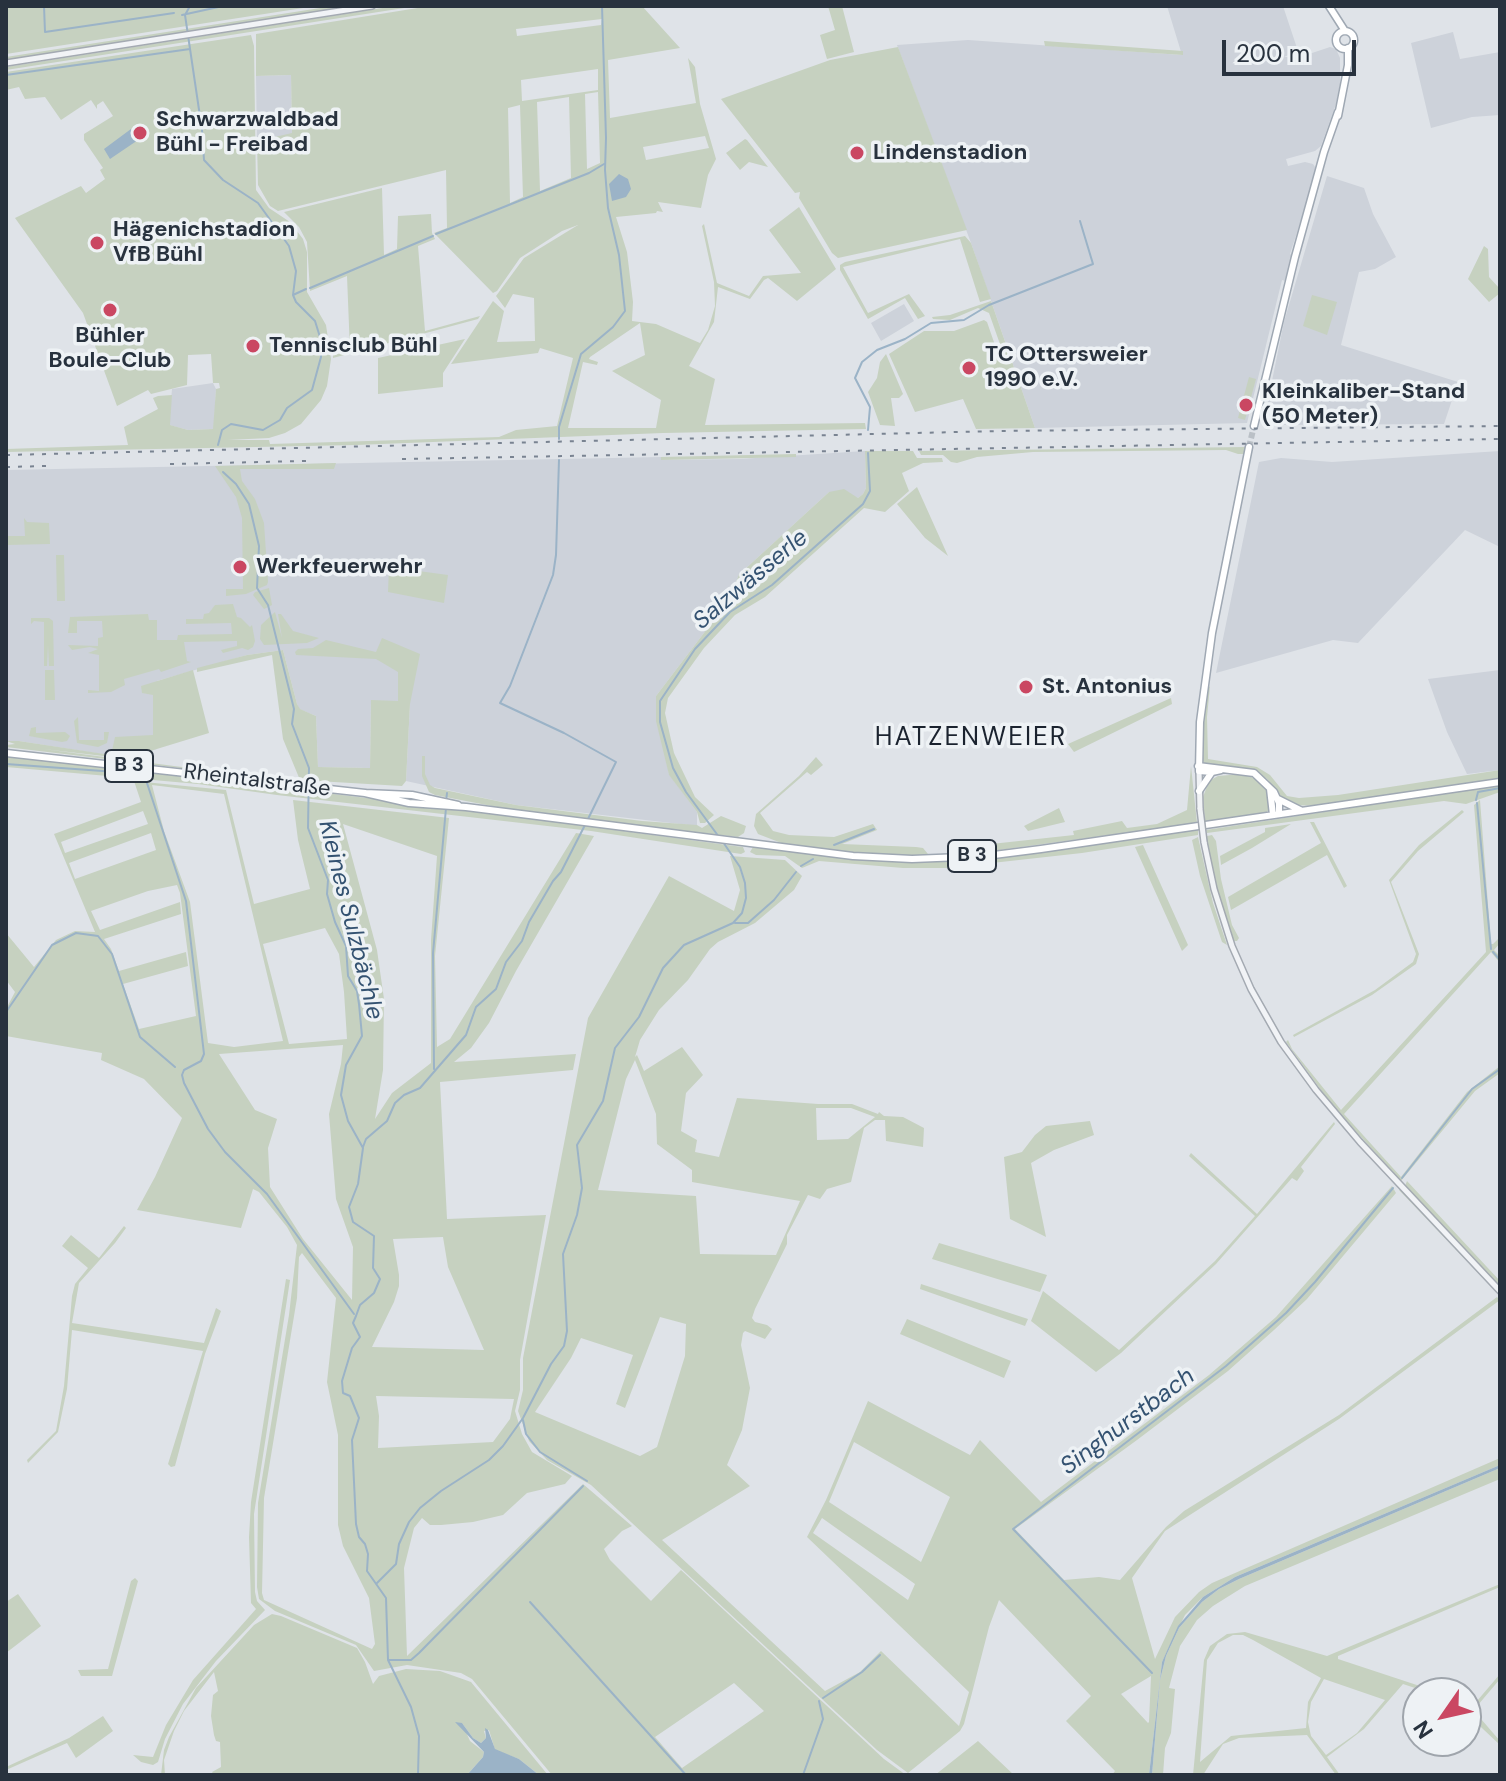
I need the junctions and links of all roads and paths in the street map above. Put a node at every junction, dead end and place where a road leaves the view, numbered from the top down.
1 (372, 6) edge
2 (1330, 8) edge
3 (1342, 32) junction
4 (1345, 48) junction
5 (6, 63) edge
6 (1254, 426) tunnel mouth
7 (1249, 447) tunnel mouth
8 (6, 753) edge
9 (1198, 768) junction
10 (1221, 770) junction
11 (1212, 772) junction
12 (1500, 782) edge
13 (1269, 786) junction
14 (1199, 791) junction
15 (1277, 798) junction
16 (1303, 811) junction
17 (1276, 815) junction
18 (1500, 1291) edge

1 - 5 street
2 - 3 main road
3 - 4 main road
3 - 4 main road
4 - 6 main road
7 - 9 main road
8 - 17 main road, Rheintalstraße / B 3
9 - 10 main road
9 - 11 main road
9 - 14 street
10 - 11 main road
10 - 13 main road
11 - 14 main road
12 - 16 main road, B 3
13 - 15 main road
13 - 17 main road
14 - 18 street, bridge
15 - 16 main road
15 - 17 main road
16 - 17 main road, B 3

